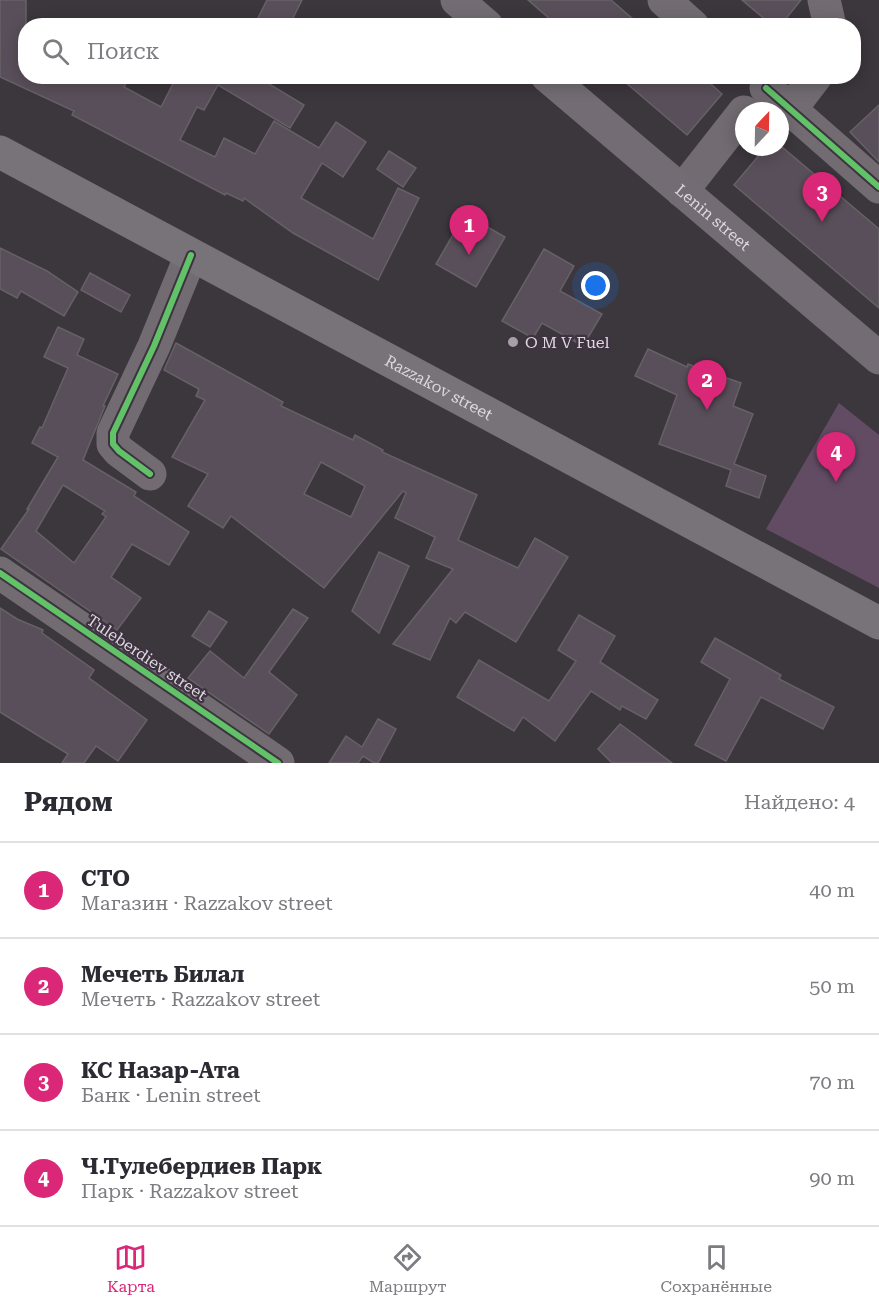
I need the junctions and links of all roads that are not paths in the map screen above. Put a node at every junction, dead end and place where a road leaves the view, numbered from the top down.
1 (457, 0) edge
2 (664, 0) edge
3 (824, 0) edge
4 (478, 18) edge
5 (684, 18) edge
6 (828, 18) edge
7 (556, 84) edge
8 (810, 84) edge
9 (752, 97) edge
10 (790, 110) junction
11 (0, 152) edge
12 (879, 187) edge
13 (682, 191) junction
14 (191, 255) junction
15 (879, 358) edge
16 (150, 474) dead end
17 (0, 573) edge
18 (879, 623) edge
19 (278, 763) edge

1 - 4 main road
2 - 5 street
3 - 6 street
7 - 13 main road, Lenin street
8 - 10 street
9 - 10 street
9 - 13 street
10 - 12 street
11 - 14 highway, Razzakov street
13 - 15 main road, Lenin street
14 - 16 street
14 - 18 highway, Razzakov street
17 - 19 street, Tuleberdiev street

